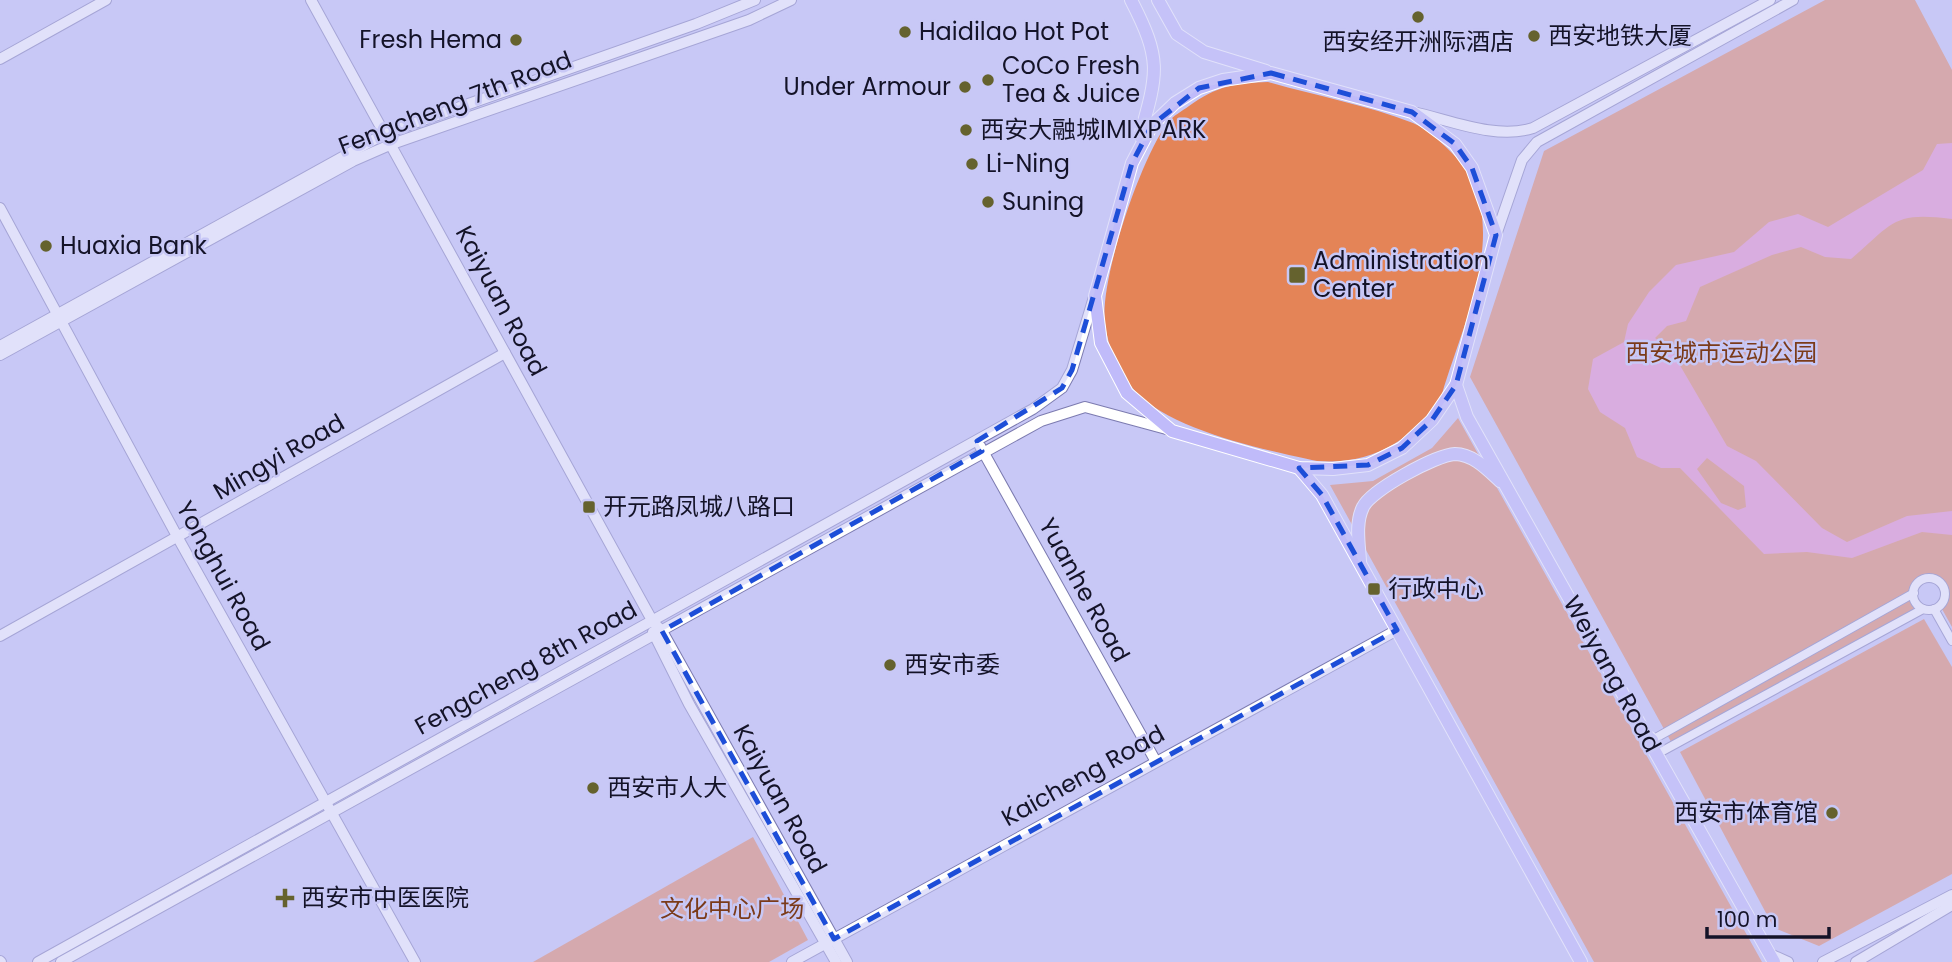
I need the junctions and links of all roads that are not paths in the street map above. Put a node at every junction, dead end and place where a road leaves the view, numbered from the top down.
1 (106, 0) edge
2 (312, 0) edge
3 (755, 0) edge
4 (791, 0) edge
5 (1131, 0) edge
6 (1157, 0) edge
7 (1770, 0) edge
8 (1787, 2) edge
9 (0, 59) edge
10 (1271, 73) junction
11 (1412, 111) junction
12 (386, 133) junction
13 (392, 144) junction
14 (1132, 163) junction
15 (0, 208) edge
16 (1496, 235) junction
17 (1095, 296) junction
18 (61, 318) junction
19 (0, 346) edge
20 (505, 353) junction
21 (0, 355) edge
22 (1456, 385) junction
23 (1172, 431) junction
24 (980, 446) junction
25 (1298, 468) junction
26 (1508, 488) junction
27 (178, 538) junction
28 (1360, 565) junction
29 (1914, 593) junction
30 (1923, 609) junction
31 (1934, 609) junction
32 (653, 622) junction
33 (1397, 630) junction
34 (657, 634) junction
35 (0, 636) edge
36 (1952, 641) edge
37 (1652, 740) junction
38 (1657, 754) junction
39 (1155, 760) junction
40 (329, 807) junction
41 (1952, 895) edge
42 (1952, 905) edge
43 (830, 941) junction
44 (1772, 958) edge
45 (38, 962) edge
46 (61, 962) edge
47 (415, 962) edge
48 (792, 962) edge
49 (836, 962) edge
50 (847, 962) edge
51 (1581, 962) edge
52 (1788, 962) edge
53 (1823, 962) edge
54 (1856, 962) edge

1 - 9 street
2 - 12 street, Kaiyuan Road
3 - 12 street, Fengcheng 7th Road
4 - 13 street, Fengcheng 7th Road
5 - 14 main road
6 - 10 main road
7 - 11 street
8 - 16 street
10 - 11 main road
10 - 14 main road
11 - 16 main road
12 - 13 street, Kaiyuan Road
12 - 18 street, Fengcheng 7th Road
13 - 18 street, Fengcheng 7th Road
13 - 20 street, Kaiyuan Road
14 - 17 main road
15 - 18 street, Yonghui Road
16 - 22 main road
17 - 23 main road
17 - 24 street
18 - 19 street, Fengcheng 7th Road
18 - 21 street, Fengcheng 7th Road
18 - 27 street, Yonghui Road
20 - 27 street, Mingyi Road
20 - 32 street, Kaiyuan Road
22 - 25 main road
22 - 26 main road, Weiyang Road
23 - 24 street
23 - 25 main road
24 - 32 street, Fengcheng 8th Road
24 - 34 street, Fengcheng 8th Road
24 - 39 street, Yuanhe Road
25 - 28 main road
26 - 28 main road
26 - 37 main road, Weiyang Road
27 - 35 street, Mingyi Road
27 - 40 street, Yonghui Road
28 - 33 main road
29 - 30 street
29 - 31 street
29 - 37 street
30 - 31 street
30 - 38 street
31 - 36 street
32 - 34 street, Kaiyuan Road
32 - 40 street, Fengcheng 8th Road
33 - 39 street, Kaicheng Road
33 - 51 main road
34 - 40 street, Fengcheng 8th Road
34 - 43 street, Kaiyuan Road
37 - 38 main road, Weiyang Road
38 - 44 main road, Weiyang Road
39 - 43 street, Kaicheng Road
40 - 45 street, Fengcheng 8th Road
40 - 46 street, Fengcheng 8th Road
40 - 47 street, Yonghui Road
41 - 53 street
42 - 54 street
43 - 48 street, Kaicheng Road
43 - 49 street, Kaiyuan Road
43 - 50 street, Kaiyuan Road
44 - 52 street

